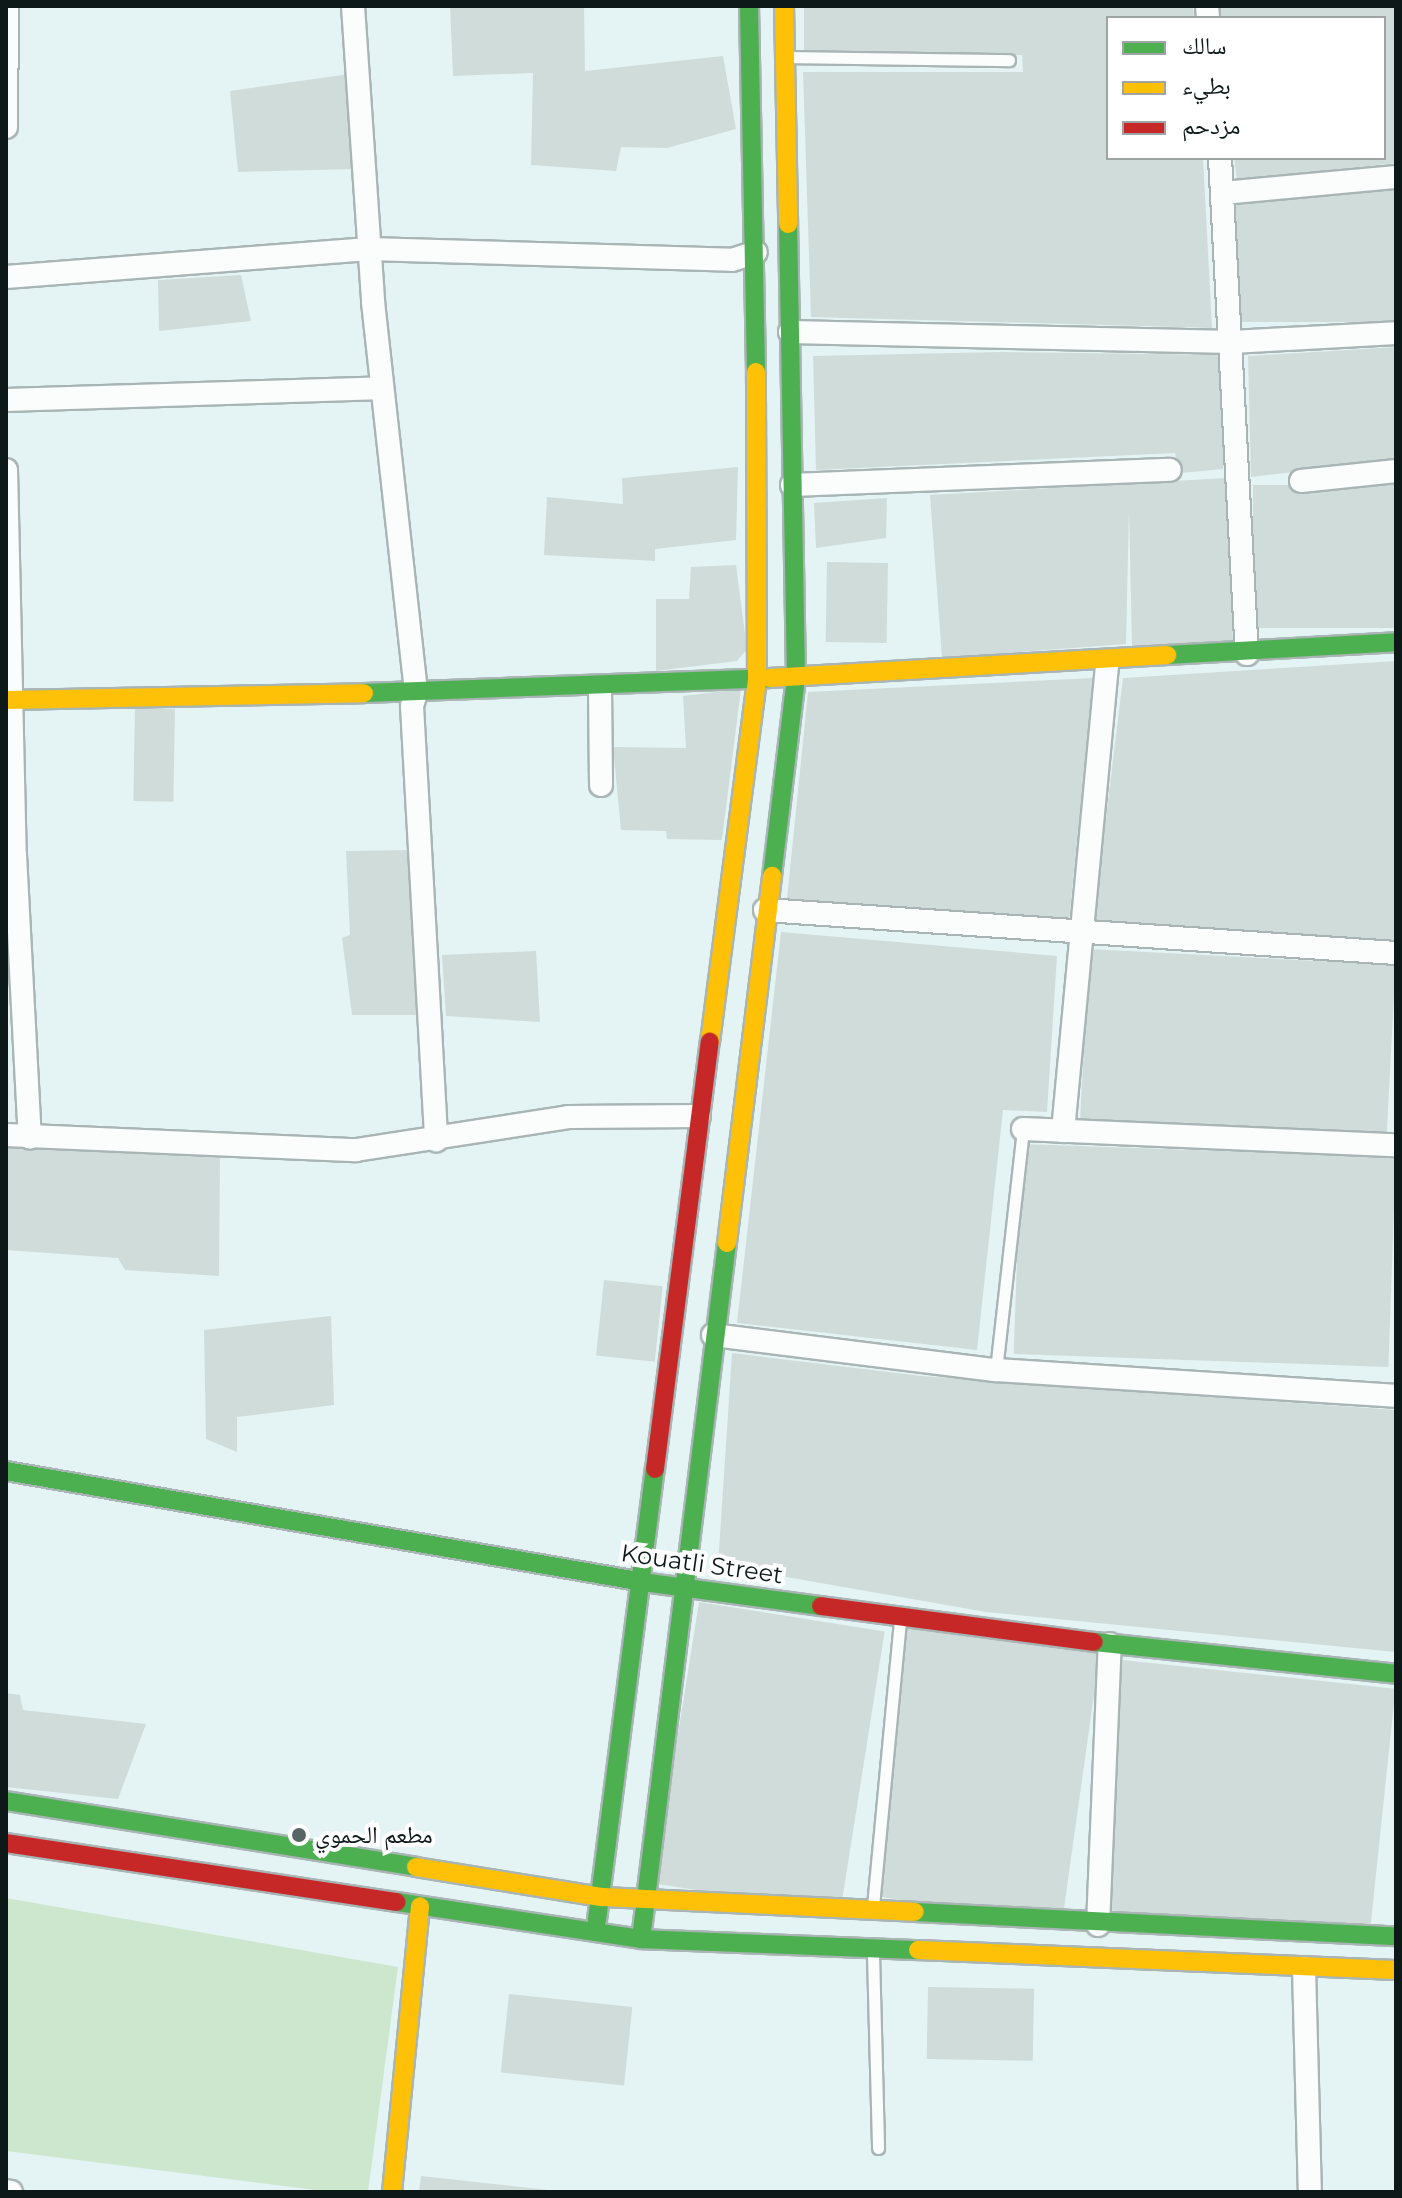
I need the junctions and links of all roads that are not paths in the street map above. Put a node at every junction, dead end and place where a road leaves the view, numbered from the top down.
1 (7, 6) edge
2 (353, 6) edge
3 (749, 6) edge
4 (784, 6) edge
5 (784, 57) junction
6 (1009, 60) dead end
7 (6, 127) edge
8 (1220, 160) edge
9 (1396, 177) edge
10 (1223, 193) junction
11 (369, 249) junction
12 (756, 252) junction
13 (6, 277) edge
14 (790, 332) junction
15 (1396, 333) edge
16 (1232, 342) junction
17 (381, 388) junction
18 (6, 400) edge
19 (6, 470) edge
20 (1170, 470) dead end
21 (1396, 471) edge
22 (1301, 481) dead end
23 (792, 485) junction
24 (1396, 642) edge
25 (1247, 654) junction
26 (1107, 662) junction
27 (757, 678) junction
28 (796, 678) junction
29 (600, 688) junction
30 (416, 693) junction
31 (9, 700) edge
32 (601, 785) dead end
33 (765, 910) junction
34 (1079, 935) junction
35 (1396, 953) edge
36 (699, 1116) junction
37 (1023, 1129) joint
38 (1063, 1131) junction
39 (6, 1135) edge
40 (30, 1138) junction
41 (436, 1140) junction
42 (1396, 1145) edge
43 (713, 1335) junction
44 (996, 1370) junction
45 (1396, 1396) edge
46 (6, 1471) edge
47 (643, 1582) junction
48 (682, 1586) junction
49 (900, 1616) junction
50 (1110, 1644) junction
51 (1396, 1674) edge
52 (6, 1801) edge
53 (6, 1843) edge
54 (602, 1897) junction
55 (646, 1901) junction
56 (420, 1906) junction
57 (872, 1913) junction
58 (1098, 1925) junction
59 (594, 1934) junction
60 (1396, 1936) edge
61 (641, 1939) junction
62 (873, 1949) junction
63 (1304, 1968) junction
64 (1396, 1970) edge
65 (878, 2148) dead end
66 (392, 2192) edge
67 (1310, 2192) edge

1 - 7 street
2 - 11 street
3 - 12 main road
4 - 5 main road
5 - 6 lane
5 - 14 main road
8 - 10 street
9 - 10 street
10 - 16 street
11 - 12 street
11 - 13 street
11 - 17 street
12 - 27 main road
14 - 16 street
14 - 23 main road
15 - 16 street
16 - 25 street
17 - 18 street
17 - 30 street
19 - 31 street
20 - 23 street
21 - 22 street
23 - 28 main road
24 - 25 main road
25 - 26 main road
26 - 28 main road
26 - 34 street
27 - 28 main road
27 - 29 main road
27 - 36 main road
28 - 33 main road
29 - 30 main road
29 - 32 street
30 - 31 main road
30 - 41 street
31 - 40 street
33 - 34 street
33 - 43 main road
34 - 35 street
34 - 38 street
36 - 41 street
36 - 47 main road
37 - 38 street
37 - 44 lane
38 - 42 street
39 - 40 street
40 - 41 street
43 - 44 street
43 - 48 main road
44 - 45 street
46 - 47 main road, Kouatli Street
47 - 48 main road, Kouatli Street
47 - 54 main road
48 - 49 main road, Kouatli Street
48 - 55 main road
49 - 50 main road, Kouatli Street
49 - 57 lane
50 - 51 main road, Kouatli Street
50 - 58 street
52 - 54 main road
53 - 56 main road
54 - 55 main road
54 - 59 main road
55 - 57 main road
55 - 61 main road
56 - 59 main road
56 - 66 main road
57 - 58 main road
58 - 60 main road
59 - 61 main road
61 - 62 main road
62 - 63 main road
62 - 65 lane
63 - 64 main road
63 - 67 street

